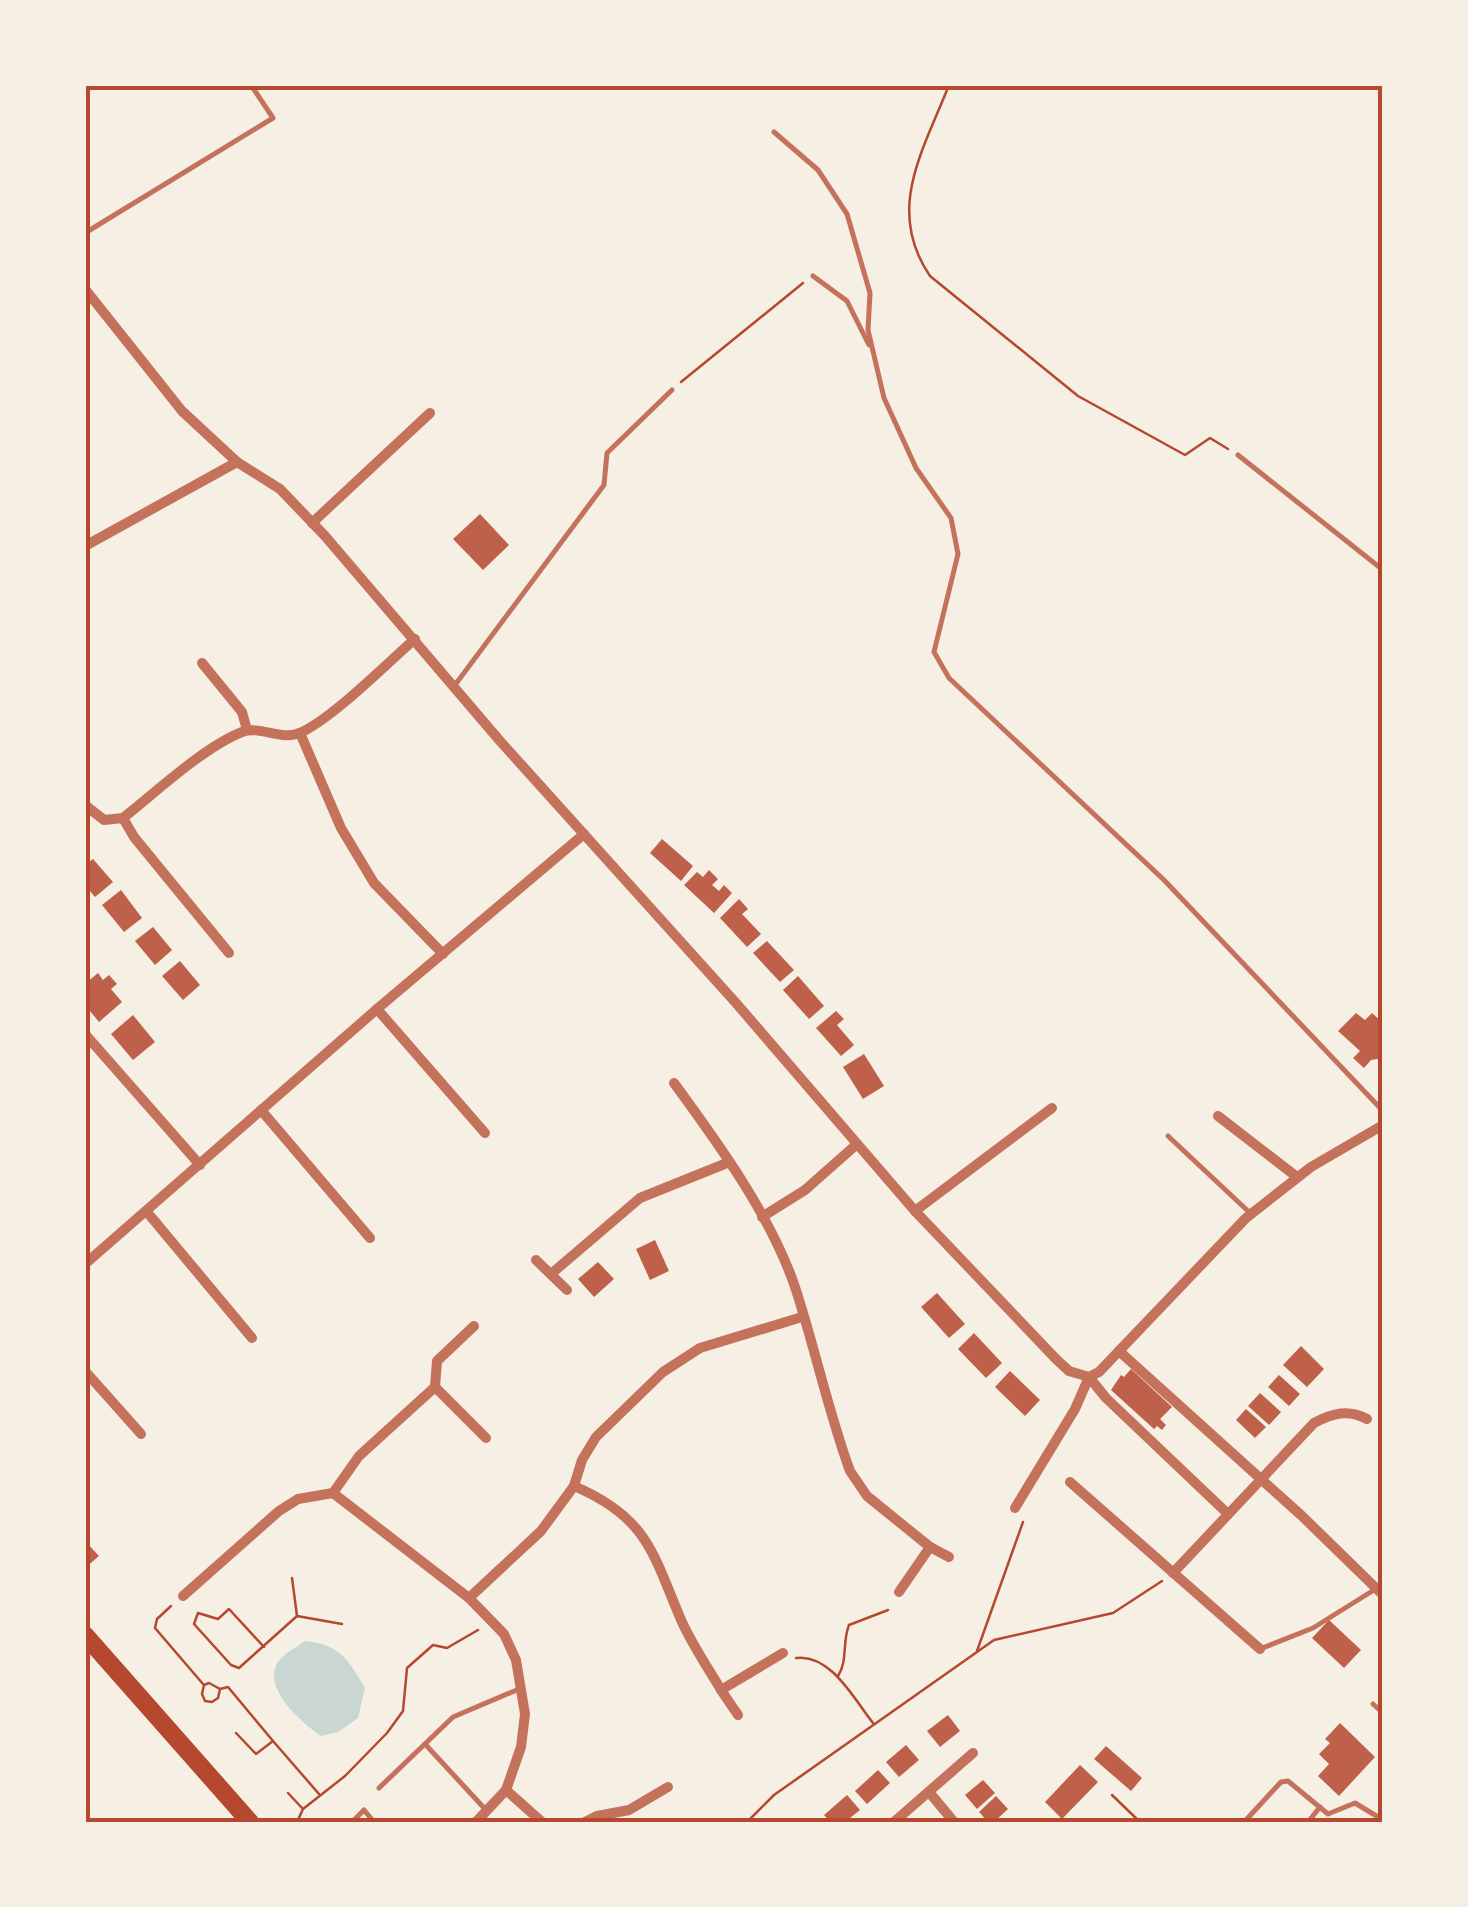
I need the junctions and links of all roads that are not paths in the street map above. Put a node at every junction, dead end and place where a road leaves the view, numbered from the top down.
1 (251, 85) edge
2 (774, 132) dead end
3 (85, 233) edge
4 (813, 276) road end
5 (85, 289) edge
6 (873, 352) junction
7 (672, 390) road end
8 (430, 413) dead end
9 (1238, 455) road end
10 (237, 462) junction
11 (312, 523) junction
12 (85, 546) edge
13 (1383, 570) edge
14 (416, 638) junction
15 (202, 663) dead end
16 (455, 685) junction
17 (248, 730) junction
18 (300, 733) junction
19 (85, 805) edge
20 (123, 818) junction
21 (584, 834) junction
22 (229, 953) dead end
23 (442, 954) junction
24 (376, 1009) junction
25 (85, 1034) edge
26 (674, 1083) dead end
27 (1052, 1108) dead end
28 (261, 1110) junction
29 (1383, 1111) edge
30 (1218, 1116) dead end
31 (1383, 1125) edge
32 (484, 1133) dead end
33 (1168, 1136) dead end
34 (857, 1144) junction
35 (727, 1163) junction
36 (200, 1166) junction
37 (1297, 1177) junction
38 (916, 1211) junction
39 (146, 1212) junction
40 (1251, 1214) junction
41 (762, 1216) junction
42 (370, 1238) dead end
43 (536, 1260) dead end
44 (85, 1264) edge
45 (551, 1274) junction
46 (568, 1290) dead end
47 (802, 1317) junction
48 (474, 1326) dead end
49 (252, 1338) dead end
50 (1119, 1352) junction
51 (85, 1371) edge
52 (1088, 1377) junction
53 (435, 1387) junction
54 (1367, 1420) dead end
55 (140, 1434) dead end
56 (486, 1438) dead end
57 (1262, 1480) junction
58 (1070, 1482) dead end
59 (574, 1486) junction
60 (333, 1493) junction
61 (1015, 1508) road end
62 (1228, 1514) junction
63 (930, 1547) junction
64 (949, 1557) dead end
65 (1174, 1573) junction
66 (898, 1592) dead end
67 (1380, 1592) edge
68 (183, 1596) road end
69 (469, 1598) junction
70 (85, 1635) edge
71 (1260, 1648) joint
72 (782, 1659) road end
73 (522, 1688) junction
74 (722, 1690) junction
75 (1373, 1704) dead end
76 (1383, 1713) edge
77 (738, 1715) dead end
78 (425, 1744) junction
79 (973, 1753) dead end
80 (668, 1787) dead end
81 (379, 1788) dead end
82 (506, 1790) junction
83 (929, 1792) junction
84 (1320, 1808) junction
85 (487, 1812) junction
86 (354, 1820) edge
87 (1383, 1820) edge
88 (1245, 1821) edge
89 (250, 1822) edge
90 (374, 1822) edge
91 (476, 1822) edge
92 (542, 1822) edge
93 (585, 1822) edge
94 (894, 1822) edge
95 (954, 1822) edge
96 (1308, 1822) edge

1 - 3 lane
2 - 6 lane
4 - 6 lane
5 - 10 street
6 - 29 lane
7 - 16 lane
8 - 11 street
9 - 13 lane
10 - 11 street
10 - 12 street
11 - 14 street
14 - 16 street
14 - 18 street
15 - 17 street
16 - 21 street
17 - 18 street
17 - 20 street
18 - 23 street
19 - 20 street
20 - 22 street
21 - 23 street
21 - 34 street
23 - 24 street
24 - 28 street
24 - 32 street
25 - 36 street
26 - 35 street
27 - 38 street
28 - 36 street
28 - 42 street
30 - 37 street
31 - 37 street
33 - 40 lane
34 - 38 street
34 - 41 street
35 - 41 street
35 - 45 street
36 - 39 street
37 - 40 street
38 - 52 street
39 - 44 street
39 - 49 street
40 - 50 street
41 - 47 street
43 - 45 street
45 - 46 street
47 - 59 street
47 - 63 street
48 - 53 street
50 - 52 street
50 - 57 street
51 - 55 street
52 - 61 street
52 - 62 street
53 - 56 street
53 - 60 street
54 - 57 street
57 - 62 street
57 - 67 street
58 - 65 street
59 - 69 street
59 - 74 street
60 - 68 street
60 - 69 street
62 - 65 street
63 - 64 street
63 - 66 street
65 - 71 street
67 - 71 lane
69 - 73 street
70 - 89 main road
72 - 74 street
73 - 78 lane
73 - 82 street
74 - 77 street
75 - 76 lane
78 - 81 lane
78 - 85 lane
79 - 83 street
80 - 93 street
82 - 85 street
82 - 92 street
83 - 94 street
83 - 95 street
84 - 87 lane
84 - 88 lane
84 - 96 lane
85 - 91 street
86 - 90 lane

